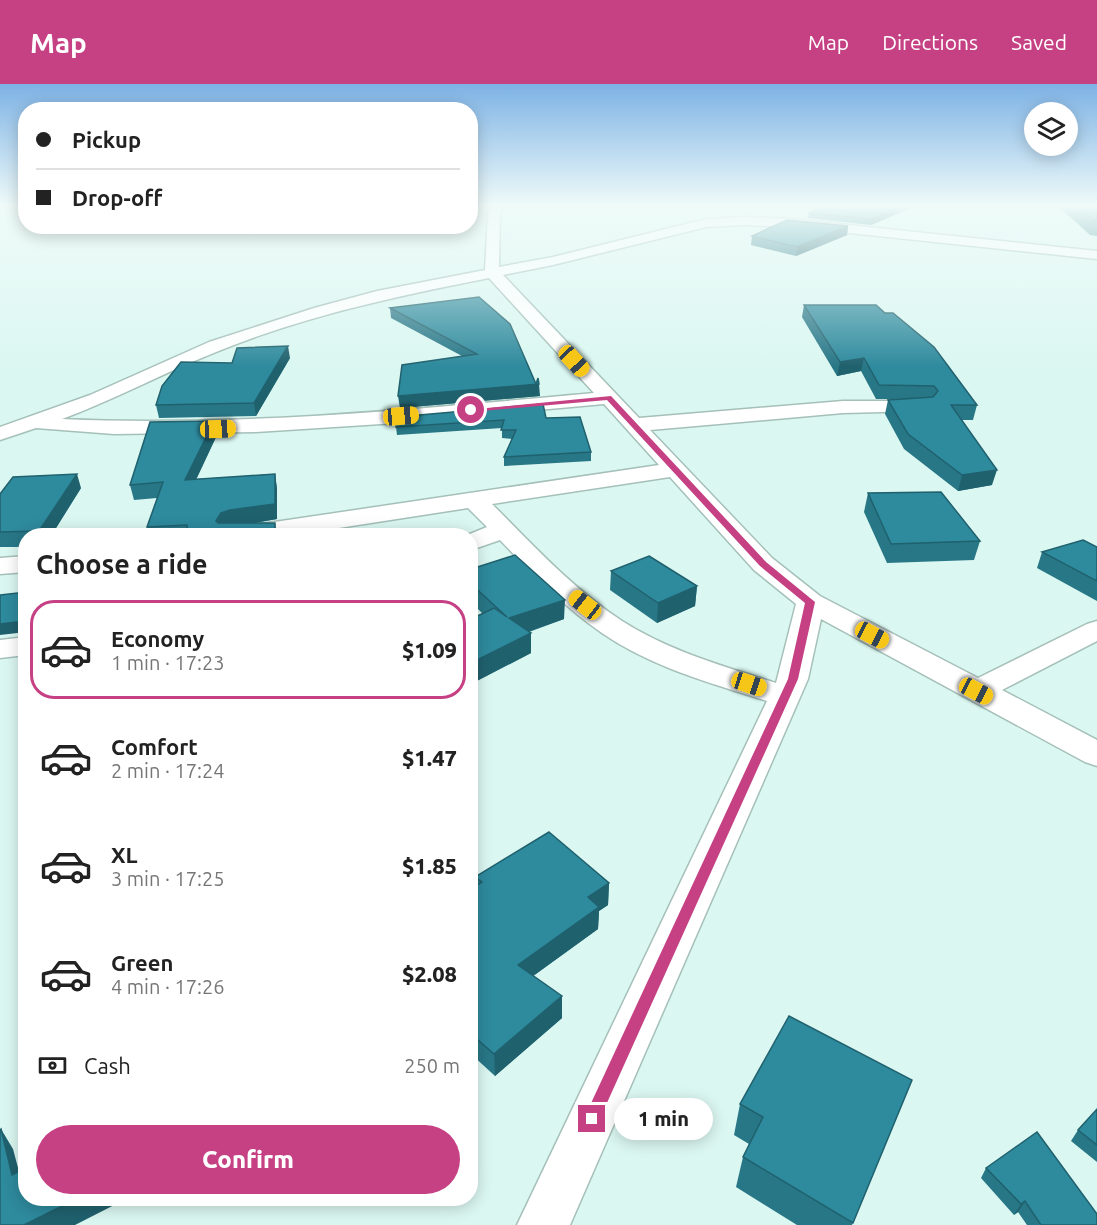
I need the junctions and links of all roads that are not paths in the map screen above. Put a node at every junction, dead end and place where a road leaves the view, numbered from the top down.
1 (492, 260) edge
2 (556, 260) edge
3 (492, 272) junction
4 (609, 398) junction
5 (922, 405) edge
6 (35, 424) junction
7 (635, 425) junction
8 (0, 434) edge
9 (677, 470) junction
10 (474, 501) junction
11 (280, 528) edge
12 (504, 530) junction
13 (478, 539) edge
14 (18, 565) edge
15 (0, 566) edge
16 (810, 602) junction
17 (1097, 630) edge
18 (18, 647) edge
19 (0, 649) edge
20 (976, 691) junction
21 (785, 696) junction
22 (1097, 754) edge
23 (543, 1225) edge

1 - 3 street
2 - 3 street
3 - 4 street
3 - 6 street
4 - 6 street
4 - 7 street
5 - 7 street
6 - 8 street
7 - 9 street
9 - 10 street
9 - 16 street
10 - 11 street
10 - 12 street
12 - 13 street
12 - 21 street
14 - 15 street
16 - 20 street
16 - 21 street
17 - 20 street
18 - 19 street
20 - 22 street
21 - 23 street

